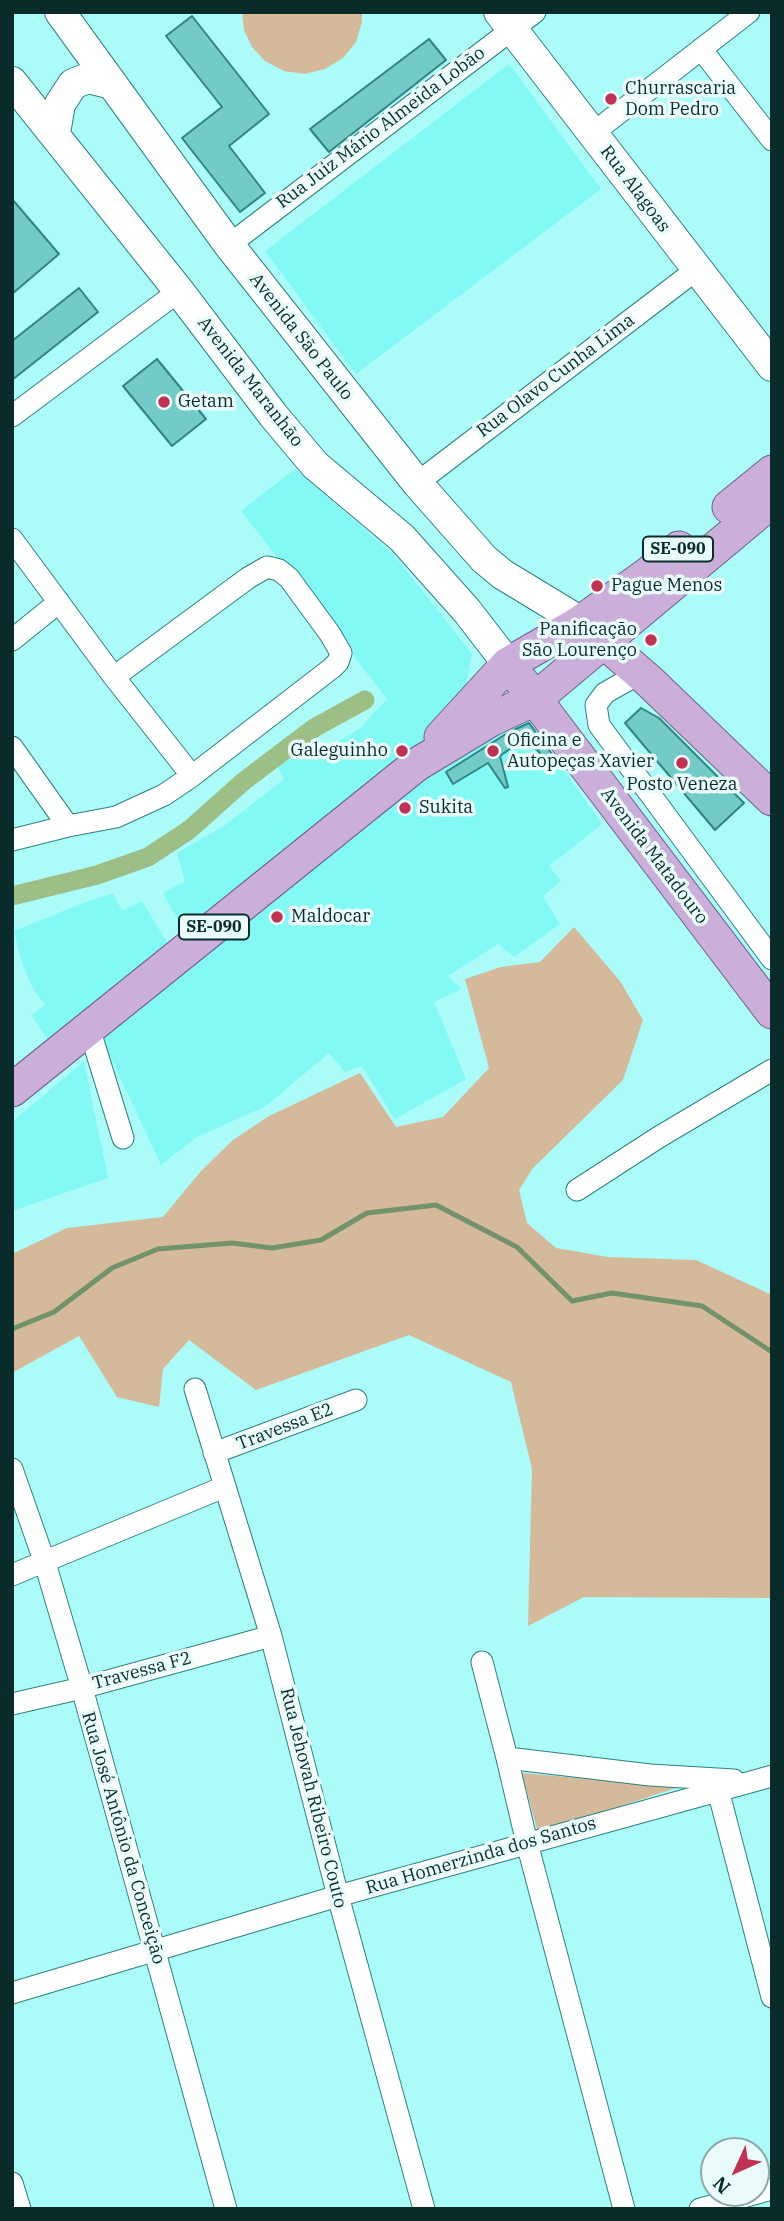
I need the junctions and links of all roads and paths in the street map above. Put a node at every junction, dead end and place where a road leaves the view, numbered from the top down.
1 (60, 12) edge
2 (748, 12) edge
3 (515, 18) edge
4 (701, 49) junction
5 (12, 82) edge
6 (112, 84) junction
7 (55, 133) junction
8 (593, 133) junction
9 (772, 140) edge
10 (229, 245) junction
11 (696, 270) junction
12 (179, 291) junction
13 (772, 366) edge
14 (12, 416) edge
15 (772, 472) edge
16 (417, 483) junction
17 (772, 501) edge
18 (12, 539) edge
19 (59, 602) junction
20 (592, 631) junction
21 (12, 640) edge
22 (508, 664) junction
23 (640, 673) junction
24 (114, 677) junction
25 (535, 699) junction
26 (12, 747) edge
27 (416, 765) junction
28 (192, 776) junction
29 (772, 799) edge
30 (68, 826) junction
31 (12, 840) edge
32 (772, 959) edge
33 (772, 1012) edge
34 (89, 1028) junction
35 (772, 1070) edge
36 (12, 1090) edge
37 (123, 1138) dead end
38 (576, 1190) dead end
39 (195, 1389) dead end
40 (356, 1399) dead end
41 (214, 1454) junction
42 (12, 1469) edge
43 (224, 1487) junction
44 (45, 1563) junction
45 (12, 1575) edge
46 (271, 1636) junction
47 (482, 1662) dead end
48 (82, 1688) junction
49 (12, 1704) edge
50 (508, 1758) junction
51 (772, 1776) edge
52 (750, 1781) junction
53 (718, 1790) junction
54 (527, 1843) junction
55 (338, 1896) junction
56 (155, 1952) junction
57 (12, 1993) edge
58 (772, 1997) edge
59 (12, 2183) edge
60 (772, 2189) edge
61 (20, 2209) edge
62 (226, 2209) edge
63 (424, 2209) edge
64 (624, 2209) edge
65 (701, 2209) edge

1 - 6 main road, Avenida São Paulo
2 - 4 street
3 - 8 main road, Rua Alagoas
3 - 10 street, Rua Juiz Mário Almeida Lobão
4 - 8 street
4 - 9 street
5 - 7 main road, Avenida Maranhão
6 - 7 main road
6 - 10 main road, Avenida São Paulo
7 - 12 main road, Avenida Maranhão
8 - 11 main road, Rua Alagoas
10 - 16 main road, Avenida São Paulo
11 - 13 main road, Rua Alagoas
11 - 16 street, Rua Olavo Cunha Lima
12 - 14 street
12 - 22 main road, Avenida Maranhão
15 - 20 main road, SE-090
16 - 20 main road, Avenida São Paulo
17 - 20 main road, SE-090
18 - 19 street
19 - 21 street
19 - 24 street
20 - 22 main road, SE-090
20 - 23 main road
20 - 25 main road, SE-090
22 - 25 main road, Avenida Matadouro
22 - 27 main road, SE-090
23 - 29 main road
23 - 32 street
24 - 28 street
24 - 28 street
25 - 27 main road, SE-090
25 - 33 main road, Avenida Matadouro
26 - 30 street
27 - 34 main road, SE-090
28 - 30 street
30 - 31 street
34 - 36 main road, SE-090
34 - 37 street
35 - 38 street
39 - 41 street, Rua Jehovah Ribeiro Couto
40 - 41 street, Travessa E2
41 - 43 street, Rua Jehovah Ribeiro Couto
42 - 44 street, Rua José Antônio da Conceição
43 - 44 street
43 - 46 street, Rua Jehovah Ribeiro Couto
44 - 45 street
44 - 48 street, Rua José Antônio da Conceição
46 - 48 street, Travessa F2
46 - 55 street, Rua Jehovah Ribeiro Couto
47 - 50 street
48 - 49 street, Travessa F2
48 - 56 street, Rua José Antônio da Conceição
50 - 52 street, Rua Homerzinda dos Santos
50 - 54 street
51 - 52 street, Rua Homerzinda dos Santos
52 - 53 street, Rua Homerzinda dos Santos
53 - 54 street, Rua Homerzinda dos Santos
53 - 58 street
54 - 55 street, Rua Homerzinda dos Santos
54 - 64 street
55 - 56 street, Rua Homerzinda dos Santos
55 - 63 street, Rua Jehovah Ribeiro Couto
56 - 57 street, Rua Homerzinda dos Santos
56 - 62 street, Rua José Antônio da Conceição
59 - 61 street
60 - 65 street

